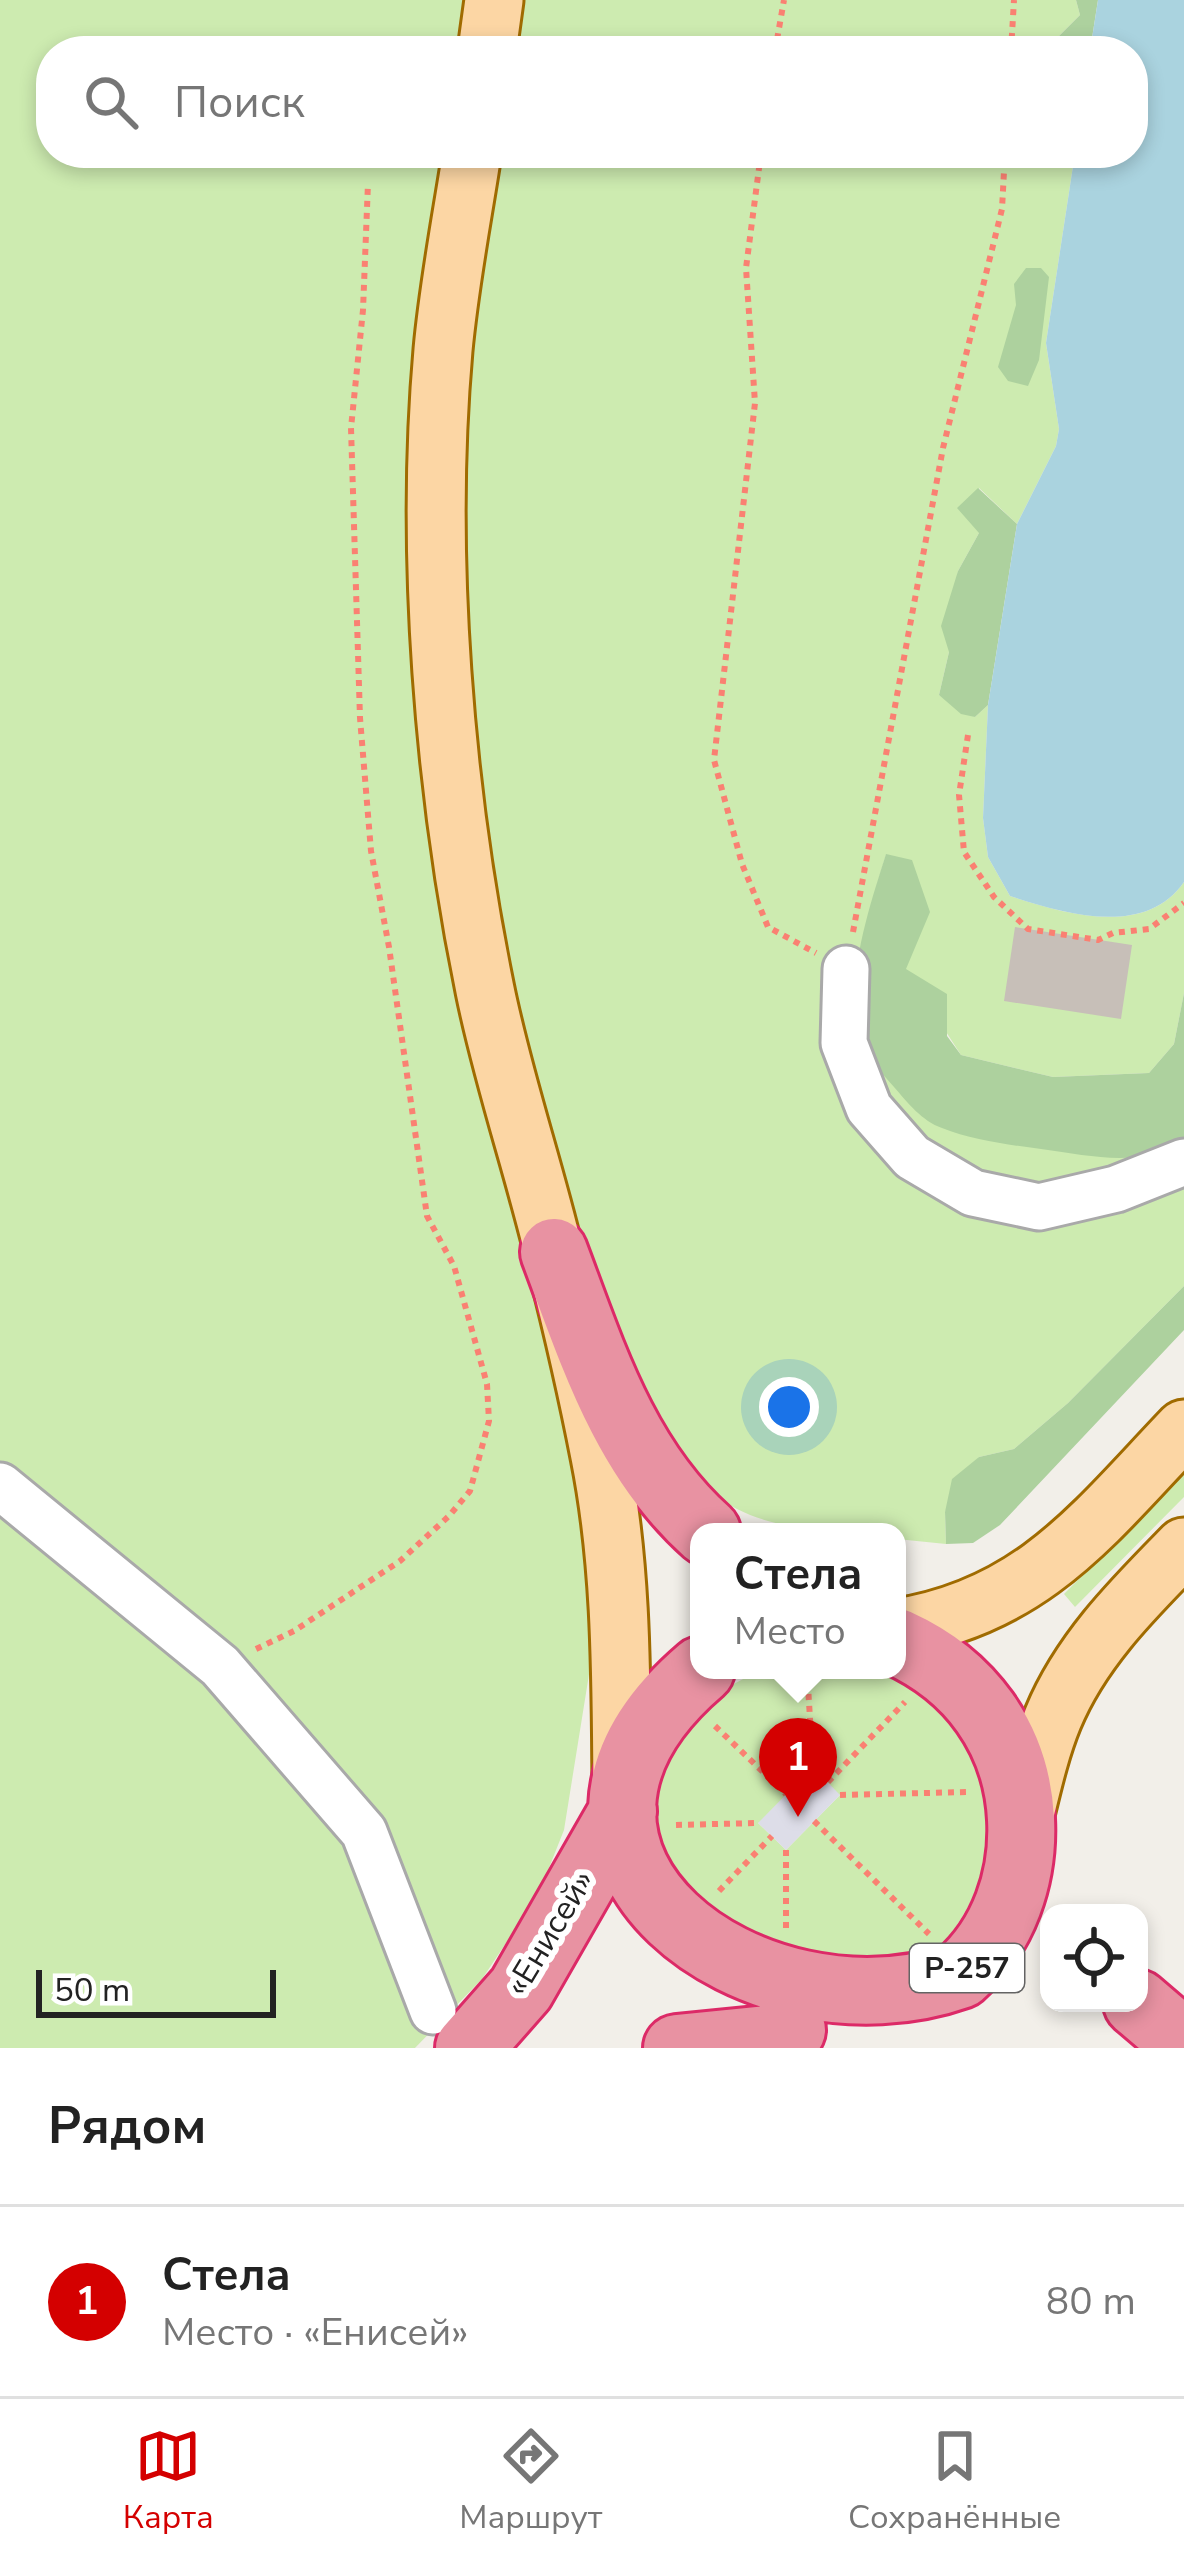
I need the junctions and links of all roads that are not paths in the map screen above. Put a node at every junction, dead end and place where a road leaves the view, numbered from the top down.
1 (494, 0) edge
2 (489, 36) edge
3 (470, 168) edge
4 (846, 970) road end
5 (1184, 1162) edge
6 (554, 1252) junction
7 (1184, 1430) edge
8 (0, 1486) edge
9 (698, 1523) edge
10 (1184, 1547) edge
11 (912, 1646) edge
12 (690, 1679) edge
13 (1020, 1807) junction
14 (622, 1811) junction
15 (1054, 1904) edge
16 (1147, 2012) edge
17 (451, 2030) edge
18 (834, 2035) edge
19 (1184, 2043) edge
20 (677, 2048) edge

1 - 2 main road
3 - 6 main road
4 - 5 street
6 - 9 highway
6 - 14 main road
7 - 11 main road
8 - 17 street
10 - 13 main road
11 - 13 highway, «Енисей» / Р-257
12 - 14 highway, «Енисей» / Р-257
13 - 15 highway, «Енисей» / Р-257
13 - 18 highway, «Енисей» / Р-257
14 - 17 highway, «Енисей» / Р-257
14 - 18 highway, «Енисей» / Р-257
16 - 19 highway
18 - 20 highway, «Енисей» / Р-257

